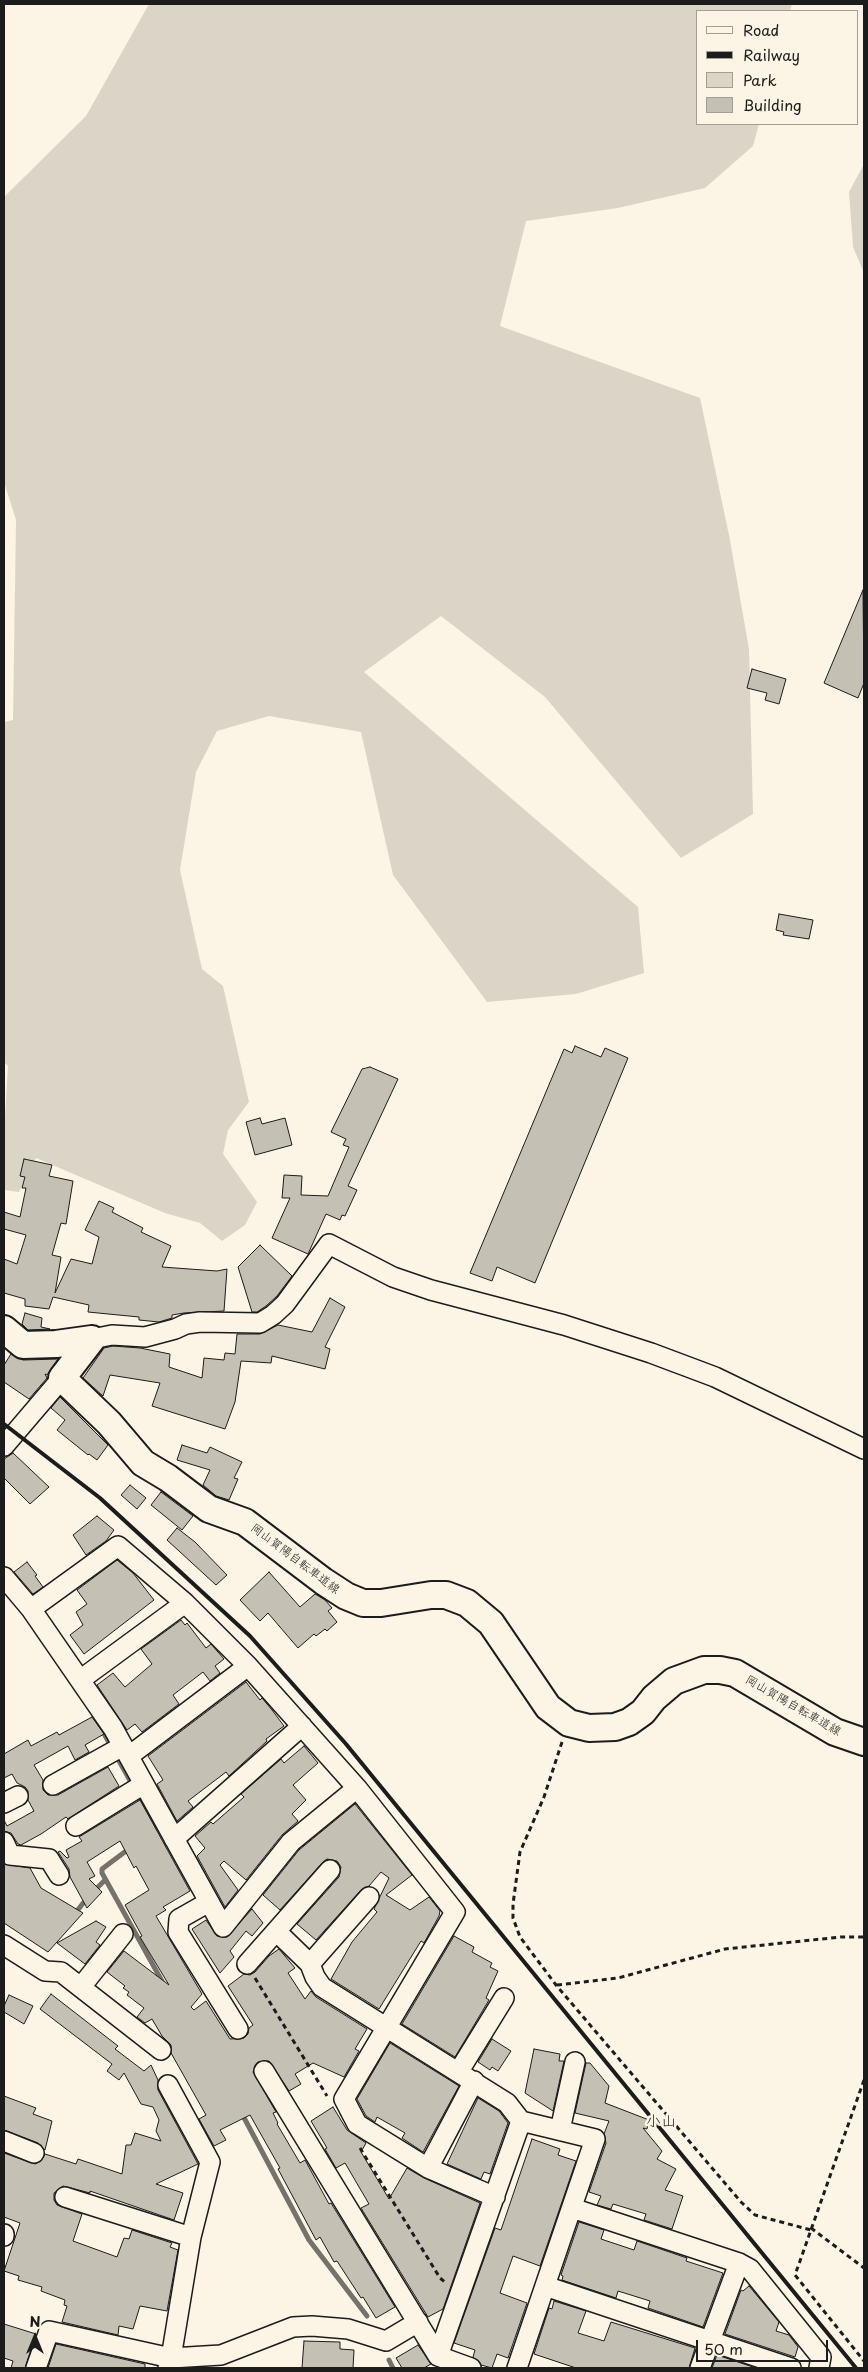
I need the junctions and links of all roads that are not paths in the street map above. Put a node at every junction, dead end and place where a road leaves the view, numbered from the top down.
1 (4, 1329) edge
2 (92, 1339) junction
3 (62, 1378) junction
4 (5, 1440) edge
5 (864, 1449) edge
6 (4, 1576) edge
7 (185, 1603) junction
8 (31, 1609) junction
9 (248, 1666) junction
10 (80, 1680) junction
11 (302, 1726) junction
12 (864, 1742) edge
13 (120, 1751) junction
14 (53, 1785) dead end
15 (138, 1788) junction
16 (357, 1788) junction
17 (76, 1826) dead end
18 (174, 1839) junction
19 (4, 1842) edge
20 (330, 1870) dead end
21 (59, 1875) dead end
22 (369, 1897) dead end
23 (210, 1902) junction
24 (278, 1932) junction
25 (123, 1934) dead end
26 (4, 1945) edge
27 (247, 1964) dead end
28 (310, 1964) junction
29 (81, 1987) junction
30 (504, 1998) dead end
31 (386, 2026) junction
32 (238, 2029) dead end
33 (161, 2050) dead end
34 (575, 2062) dead end
35 (264, 2071) dead end
36 (467, 2076) junction
37 (168, 2085) dead end
38 (521, 2121) junction
39 (560, 2130) junction
40 (4, 2141) edge
41 (34, 2154) dead end
42 (428, 2168) junction
43 (65, 2197) dead end
44 (495, 2197) junction
45 (572, 2208) junction
46 (192, 2237) junction
47 (739, 2263) junction
48 (545, 2286) junction
49 (418, 2322) junction
50 (710, 2341) junction
51 (438, 2356) junction
52 (169, 2363) edge
53 (36, 2368) edge
54 (471, 2368) edge
55 (517, 2368) edge
56 (700, 2368) edge
57 (791, 2368) edge
58 (819, 2368) edge

1 - 2 main road
2 - 3 main road
2 - 5 street
3 - 4 street
3 - 12 main road, 岡山賀陽自転車道線
6 - 8 street
7 - 8 street
7 - 9 street
7 - 10 street
8 - 10 street
9 - 11 street
9 - 13 street
10 - 13 street
11 - 16 street
11 - 18 street
13 - 14 street
13 - 15 street
15 - 17 street
15 - 18 street
16 - 23 street
16 - 31 street
18 - 23 street
19 - 21 street
20 - 24 street
22 - 28 street
23 - 32 street
24 - 27 street
24 - 28 street
25 - 29 street
26 - 29 street
28 - 31 street
29 - 33 street
30 - 36 street
31 - 36 street
31 - 42 street
34 - 39 street
35 - 49 street
36 - 38 street
36 - 42 street
37 - 46 street
38 - 39 street
38 - 44 street
39 - 45 street
40 - 41 street
42 - 44 street
43 - 46 street
44 - 51 street
45 - 47 street
45 - 48 street
46 - 52 street
47 - 50 street
47 - 58 street
48 - 50 street
48 - 55 street
49 - 51 street
49 - 52 street
50 - 56 street
50 - 57 street
51 - 54 street
52 - 53 street

